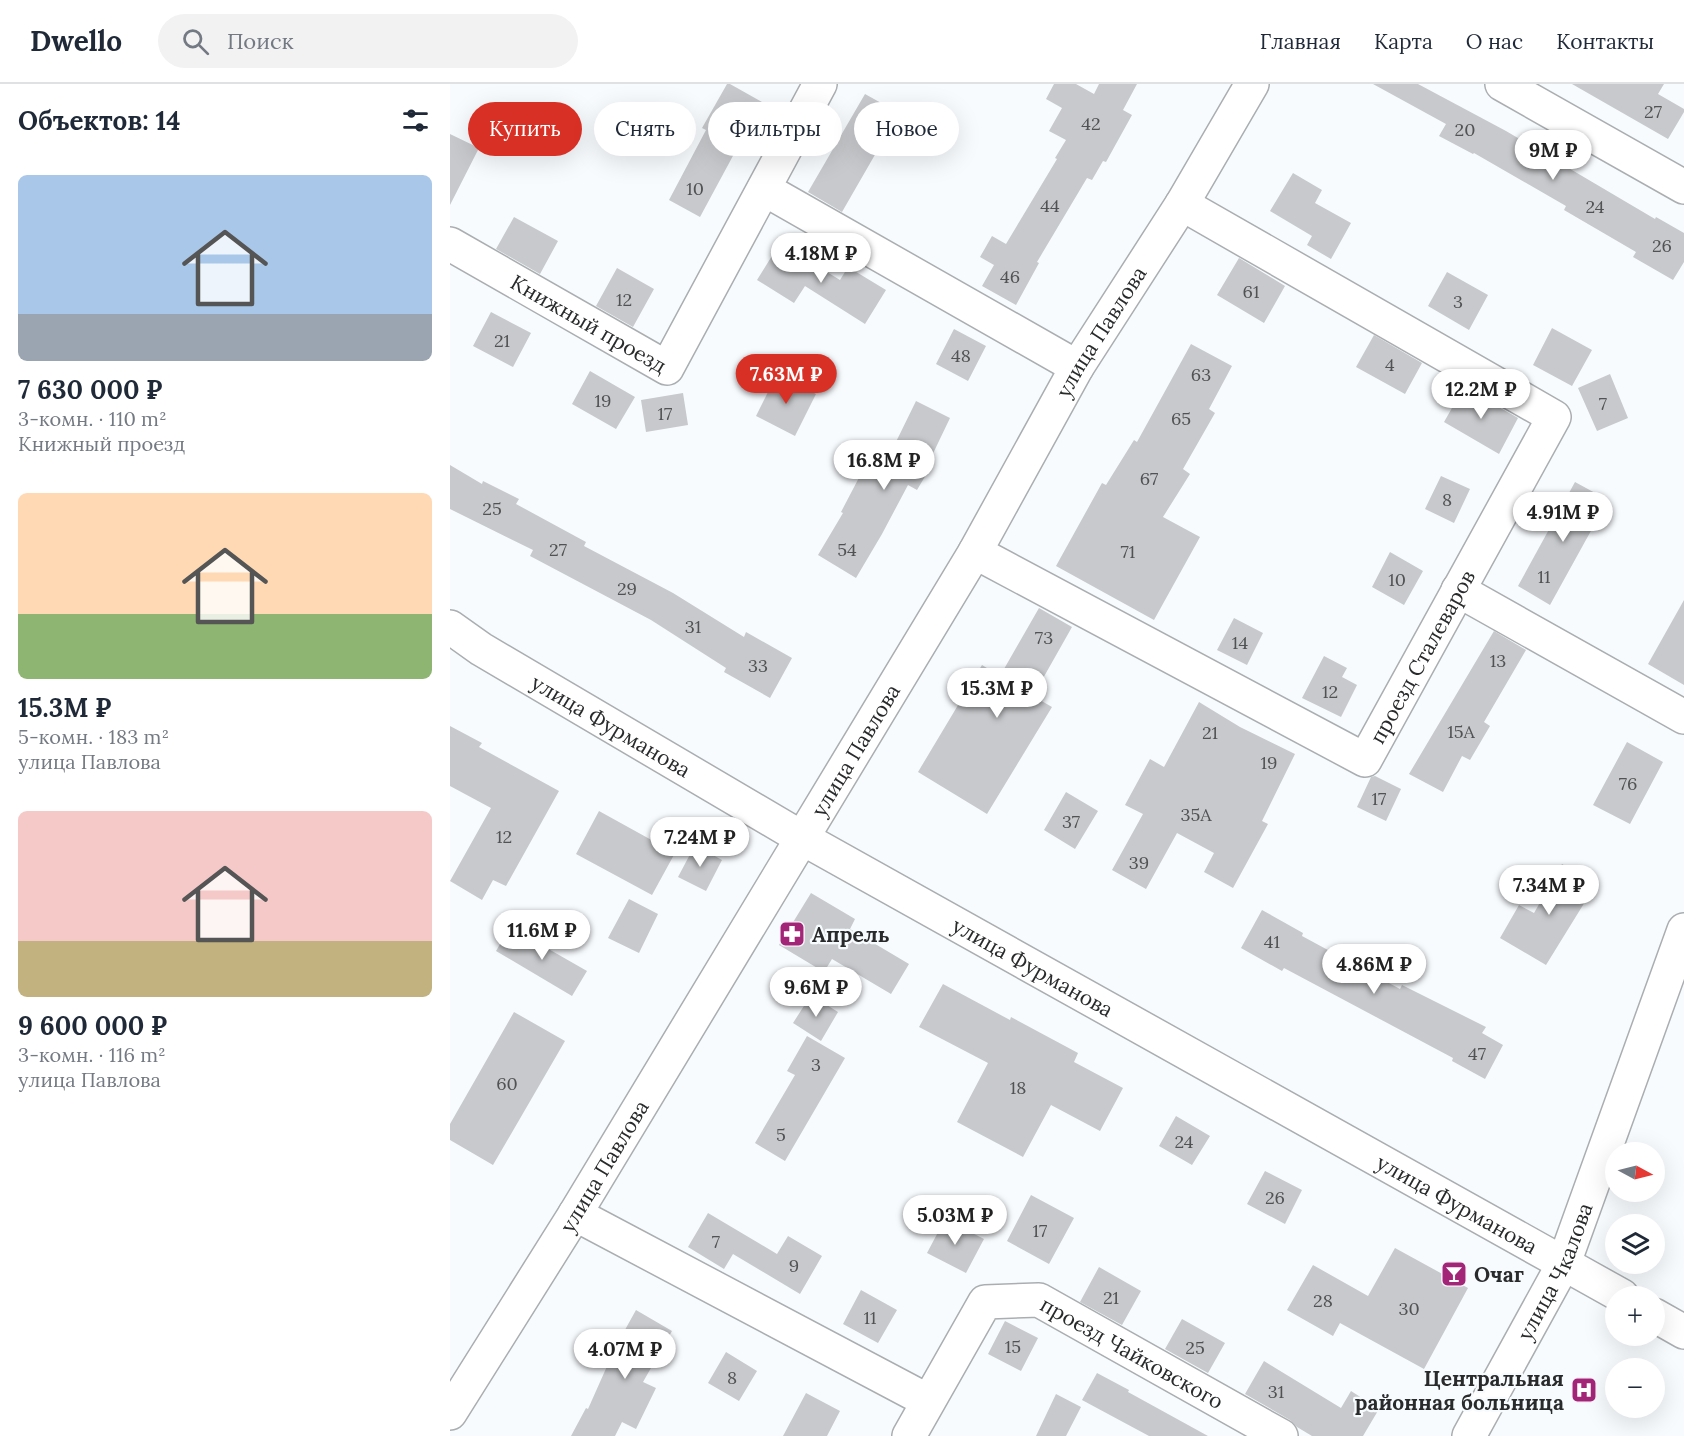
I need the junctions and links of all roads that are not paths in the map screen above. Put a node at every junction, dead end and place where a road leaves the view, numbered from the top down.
1 (820, 84) edge
2 (1252, 84) edge
3 (1502, 84) edge
4 (1684, 187) edge
5 (764, 189) junction
6 (1182, 204) junction
7 (450, 244) edge
8 (1077, 367) junction
9 (975, 552) junction
10 (1458, 590) junction
11 (450, 627) edge
12 (1684, 717) edge
13 (802, 838) junction
14 (1684, 930) edge
15 (574, 1214) junction
16 (1564, 1263) junction
17 (1605, 1286) edge
18 (1665, 1321) edge
19 (1684, 1332) edge
20 (928, 1401) junction
21 (450, 1413) edge
22 (909, 1436) edge
23 (1281, 1436) edge
24 (1469, 1436) edge

1 - 5 street, Книжный проезд
2 - 6 street, улица Павлова
3 - 4 street
5 - 7 street, Книжный проезд
5 - 8 street
6 - 8 street, улица Павлова
6 - 10 street, проезд Сталеваров
8 - 9 street, улица Павлова
9 - 10 street, проезд Сталеваров
9 - 13 street, улица Павлова
10 - 12 street
11 - 13 street, улица Фурманова
13 - 15 street, улица Павлова
13 - 16 street, улица Фурманова
14 - 16 street, улица Чкалова
15 - 20 street
15 - 21 street, улица Павлова
16 - 17 street, улица Фурманова
16 - 24 street, улица Чкалова
18 - 19 street
20 - 22 street, проезд Чайковского
20 - 23 street, проезд Чайковского

